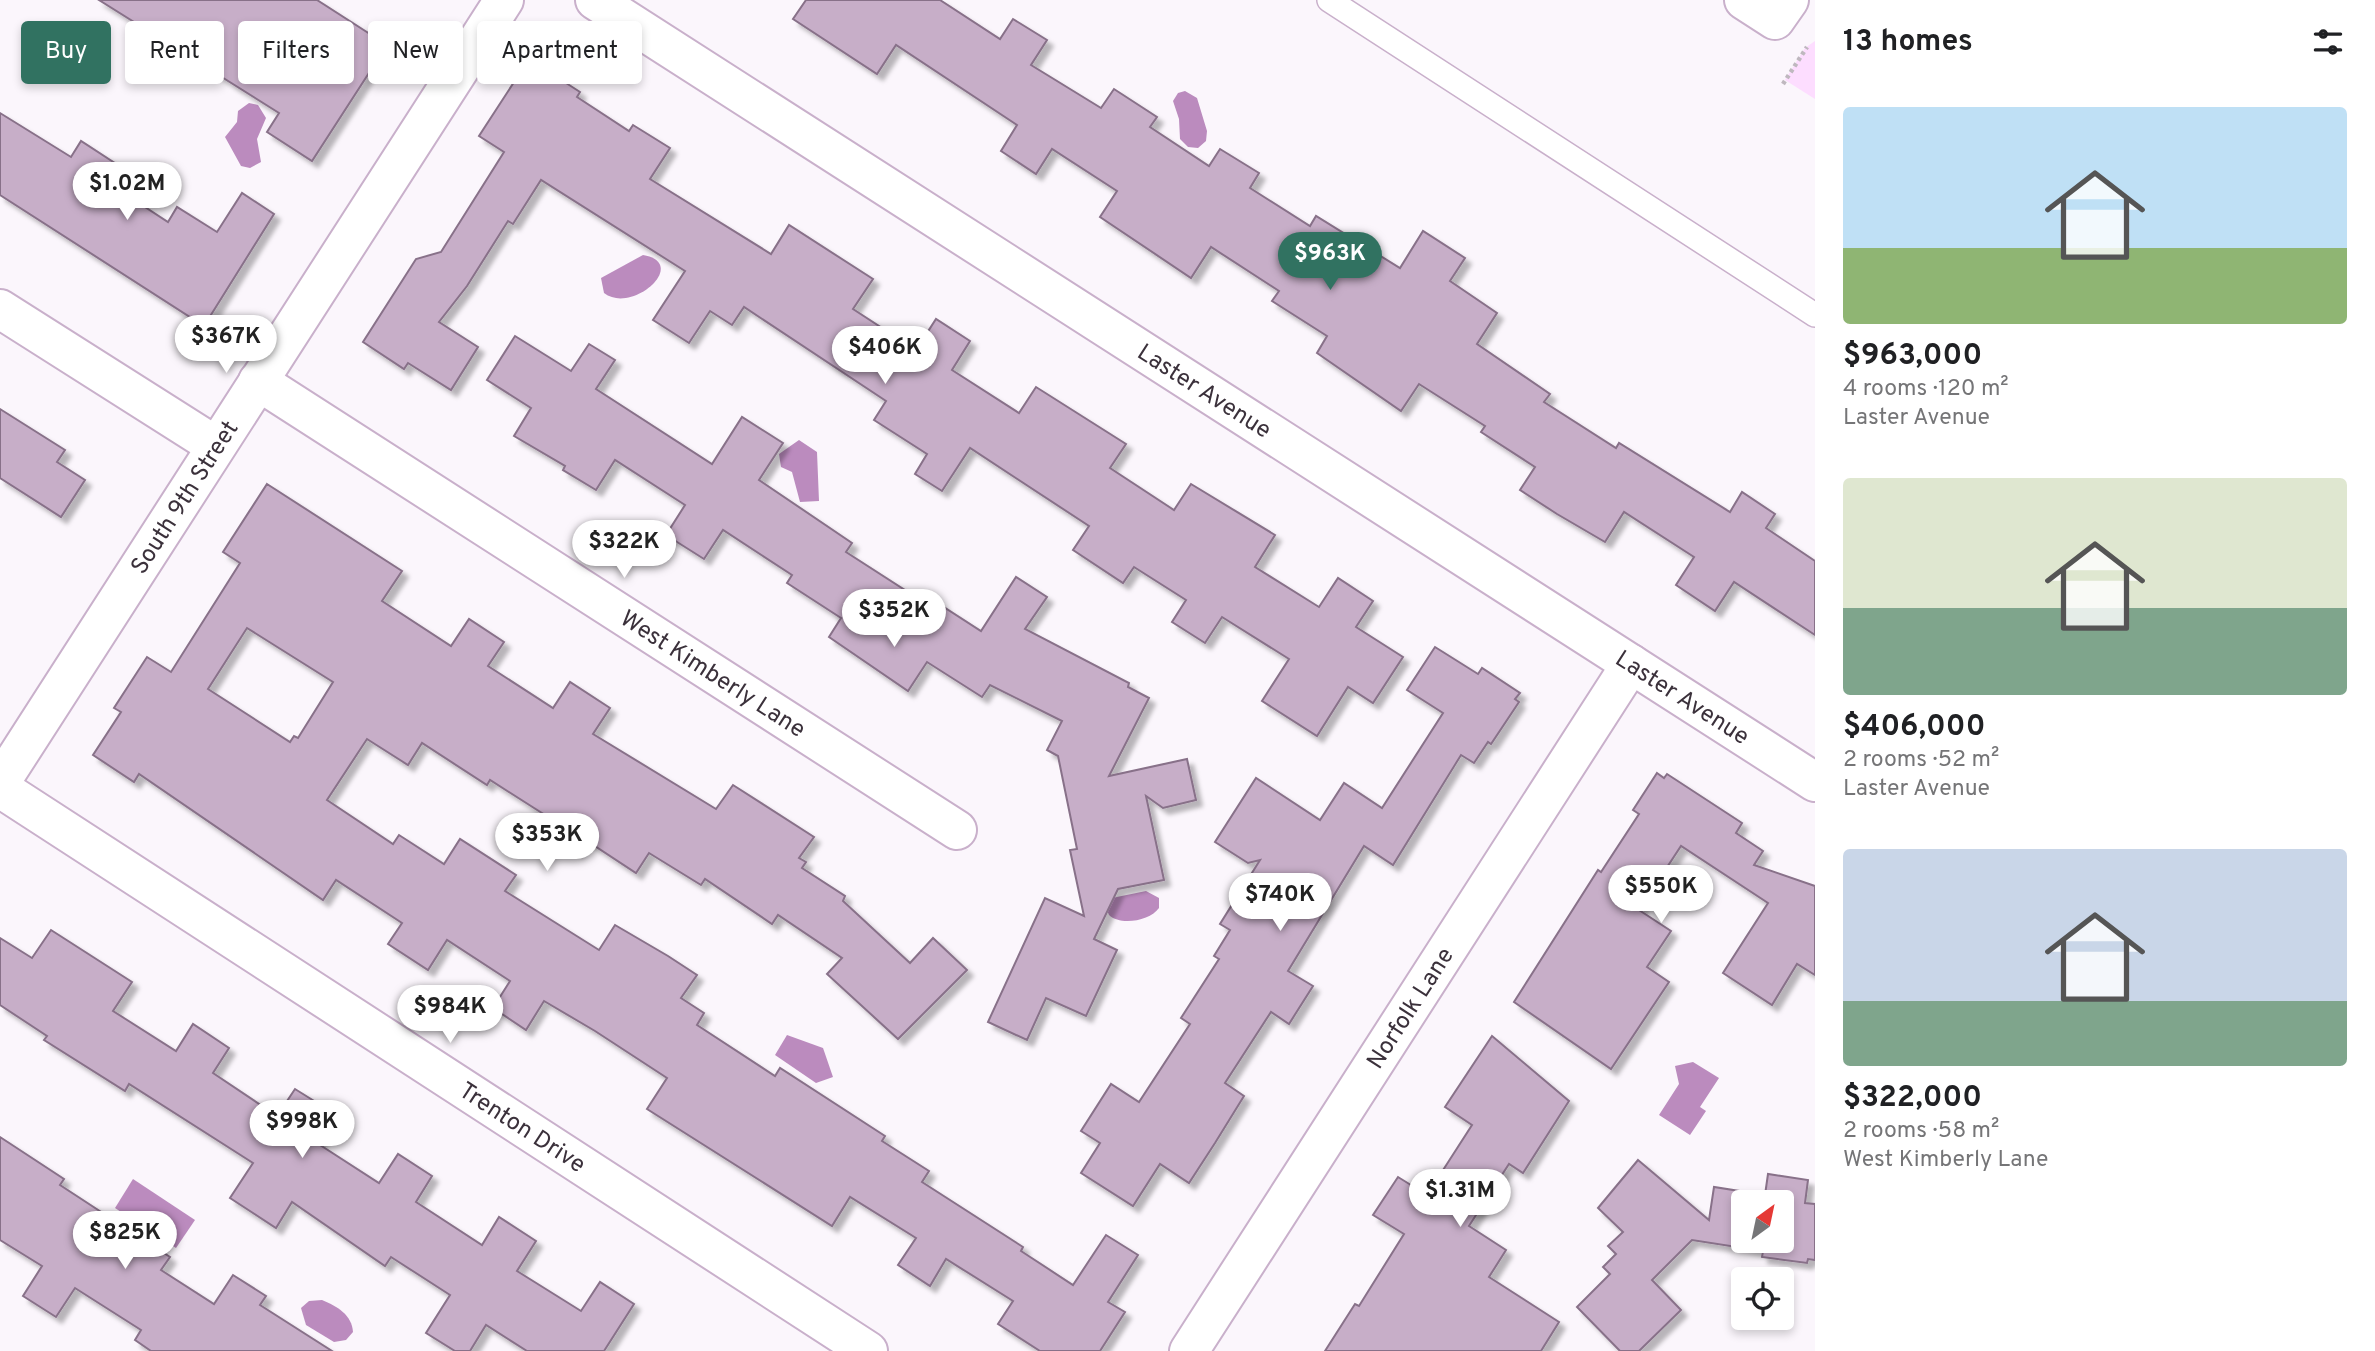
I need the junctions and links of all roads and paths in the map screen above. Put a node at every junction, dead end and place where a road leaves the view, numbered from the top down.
1 (504, 0) edge
2 (595, 0) edge
3 (1329, 0) edge
4 (1744, 0) edge
5 (1782, 10) edge
6 (1808, 44) dead end
7 (1783, 85) dead end
8 (0, 309) edge
9 (1815, 314) edge
10 (258, 380) junction
11 (216, 446) junction
12 (1631, 664) junction
13 (1815, 782) edge
14 (0, 786) edge
15 (957, 830) dead end
16 (868, 1351) edge
17 (1189, 1351) edge

1 - 10 street, South 9th Street
2 - 12 street, Laster Avenue
3 - 9 lane
4 - 5 street
6 - 7 path
8 - 11 street
10 - 11 street, South 9th Street
10 - 15 street, West Kimberly Lane
11 - 14 street, South 9th Street
12 - 13 street, Laster Avenue
12 - 17 street, Norfolk Lane
14 - 16 street, Trenton Drive

